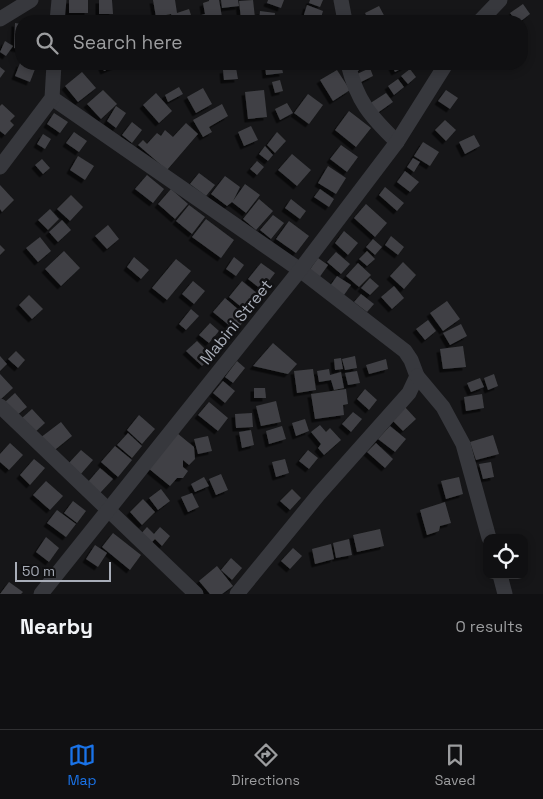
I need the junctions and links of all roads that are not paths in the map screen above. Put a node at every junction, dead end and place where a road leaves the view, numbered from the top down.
1 (31, 0) edge
2 (59, 0) edge
3 (341, 0) edge
4 (500, 0) edge
5 (58, 15) edge
6 (344, 15) edge
7 (486, 15) edge
8 (0, 19) edge
9 (54, 70) edge
10 (350, 70) edge
11 (442, 70) edge
12 (52, 98) junction
13 (397, 142) junction
14 (0, 167) edge
15 (300, 270) junction
16 (417, 376) junction
17 (0, 406) edge
18 (109, 509) junction
19 (488, 534) edge
20 (501, 579) edge
21 (41, 594) edge
22 (196, 594) edge
23 (237, 594) edge
24 (505, 594) edge

1 - 8 street
2 - 5 street
3 - 6 street
4 - 7 street
9 - 12 street
10 - 13 street
11 - 13 street, Mabini Street
12 - 14 street
12 - 15 street
13 - 15 street, Mabini Street
15 - 16 street
15 - 18 street, Mabini Street
16 - 19 street
16 - 23 street
17 - 18 street
18 - 21 street, Mabini Street
18 - 22 street
20 - 24 street

